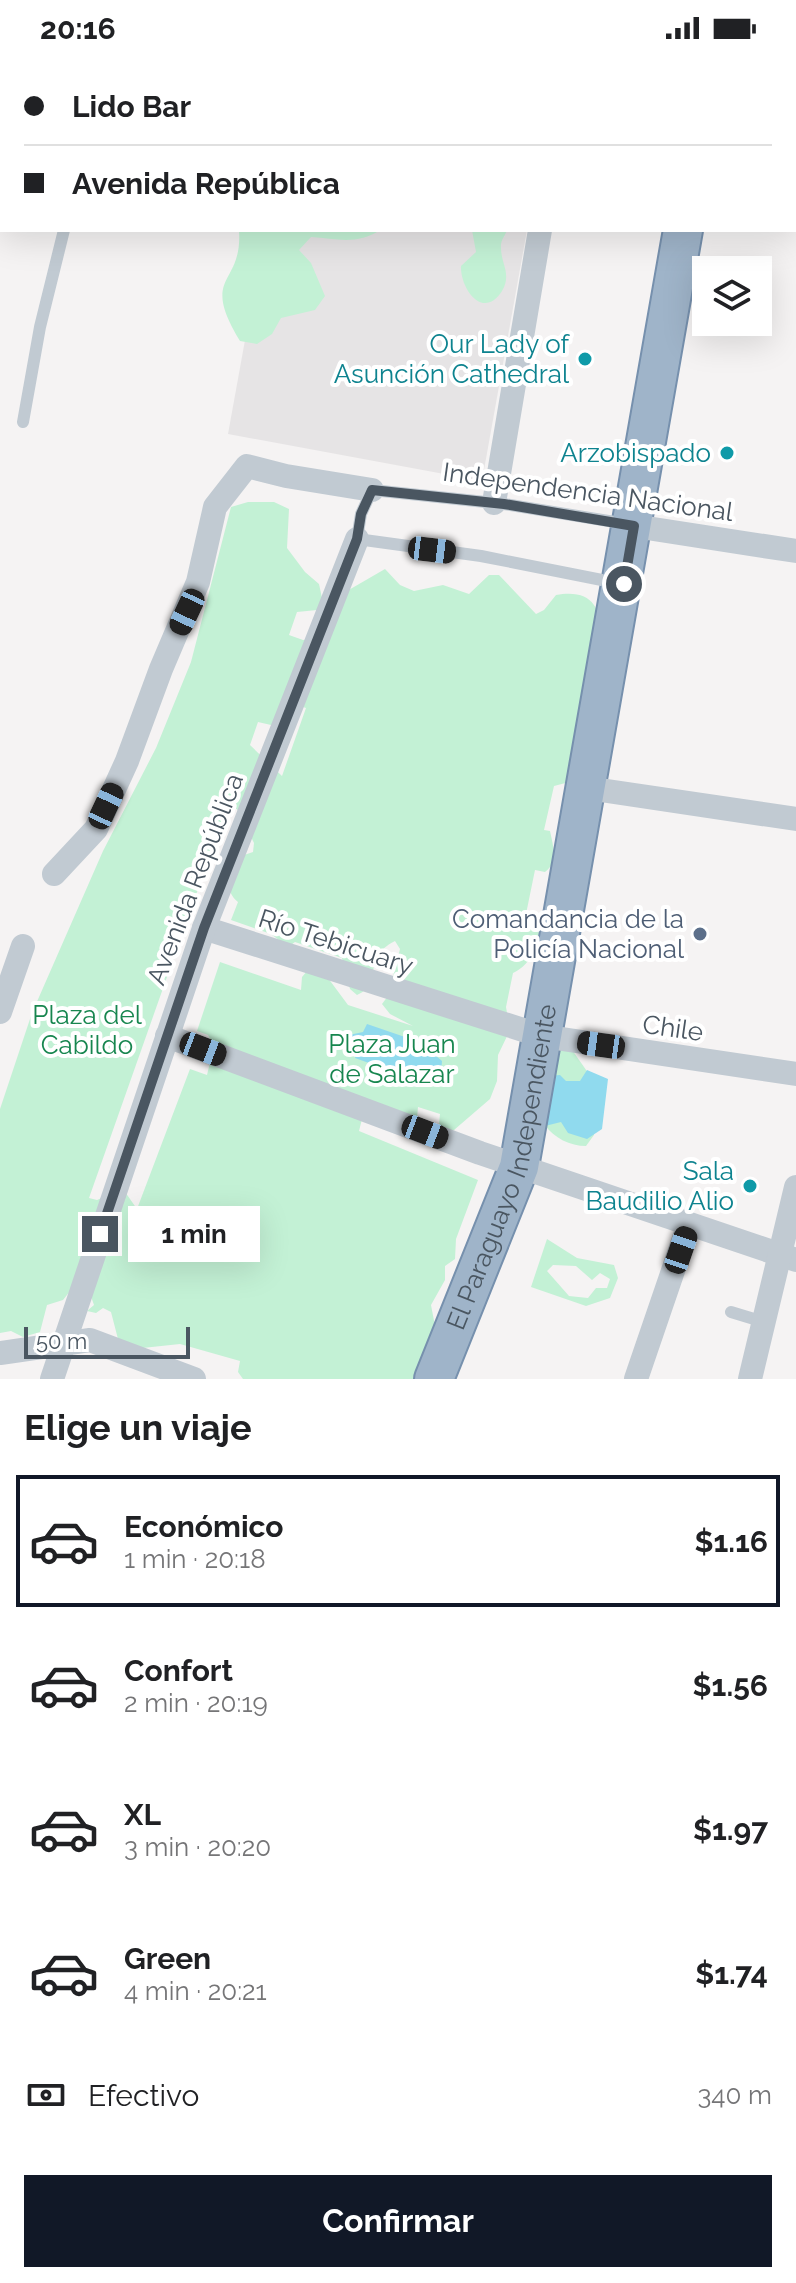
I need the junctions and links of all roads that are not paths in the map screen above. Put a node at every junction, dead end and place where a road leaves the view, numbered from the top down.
1 (64, 232) edge
2 (540, 232) edge
3 (683, 232) edge
4 (23, 422) dead end
5 (372, 490) junction
6 (494, 503) junction
7 (634, 526) junction
8 (357, 539) junction
9 (796, 551) edge
10 (624, 584) junction
11 (587, 788) junction
12 (796, 819) edge
13 (54, 874) dead end
14 (204, 928) junction
15 (23, 946) dead end
16 (0, 1012) edge
17 (167, 1036) junction
18 (542, 1036) junction
19 (796, 1074) edge
20 (519, 1167) junction
21 (796, 1187) edge
22 (689, 1224) junction
23 (788, 1258) edge
24 (731, 1312) dead end
25 (764, 1322) junction
26 (62, 1344) junction
27 (0, 1353) edge
28 (52, 1379) edge
29 (194, 1379) edge
30 (434, 1379) edge
31 (636, 1379) edge
32 (750, 1379) edge

1 - 4 lane
2 - 6 street
3 - 7 highway, El Paraguayo Independiente
5 - 6 lane, Independencia Nacional
5 - 8 lane
5 - 13 street, Independencia Nacional
6 - 7 lane, Independencia Nacional
7 - 9 street, Independencia Nacional
7 - 10 highway, El Paraguayo Independiente
8 - 10 lane
8 - 14 street, Avenida República
10 - 11 highway, El Paraguayo Independiente
11 - 12 street
11 - 18 highway, El Paraguayo Independiente
14 - 17 street, Avenida República
14 - 18 street, Río Tebicuary
15 - 16 street
17 - 20 street
17 - 26 street, Avenida República
18 - 19 street, Chile
18 - 20 highway, El Paraguayo Independiente
20 - 22 street
20 - 30 highway, El Paraguayo Independiente
21 - 23 street
22 - 23 street
22 - 31 street
23 - 25 street
24 - 25 lane
25 - 32 street
26 - 27 street
26 - 28 street, Avenida República
26 - 29 street

